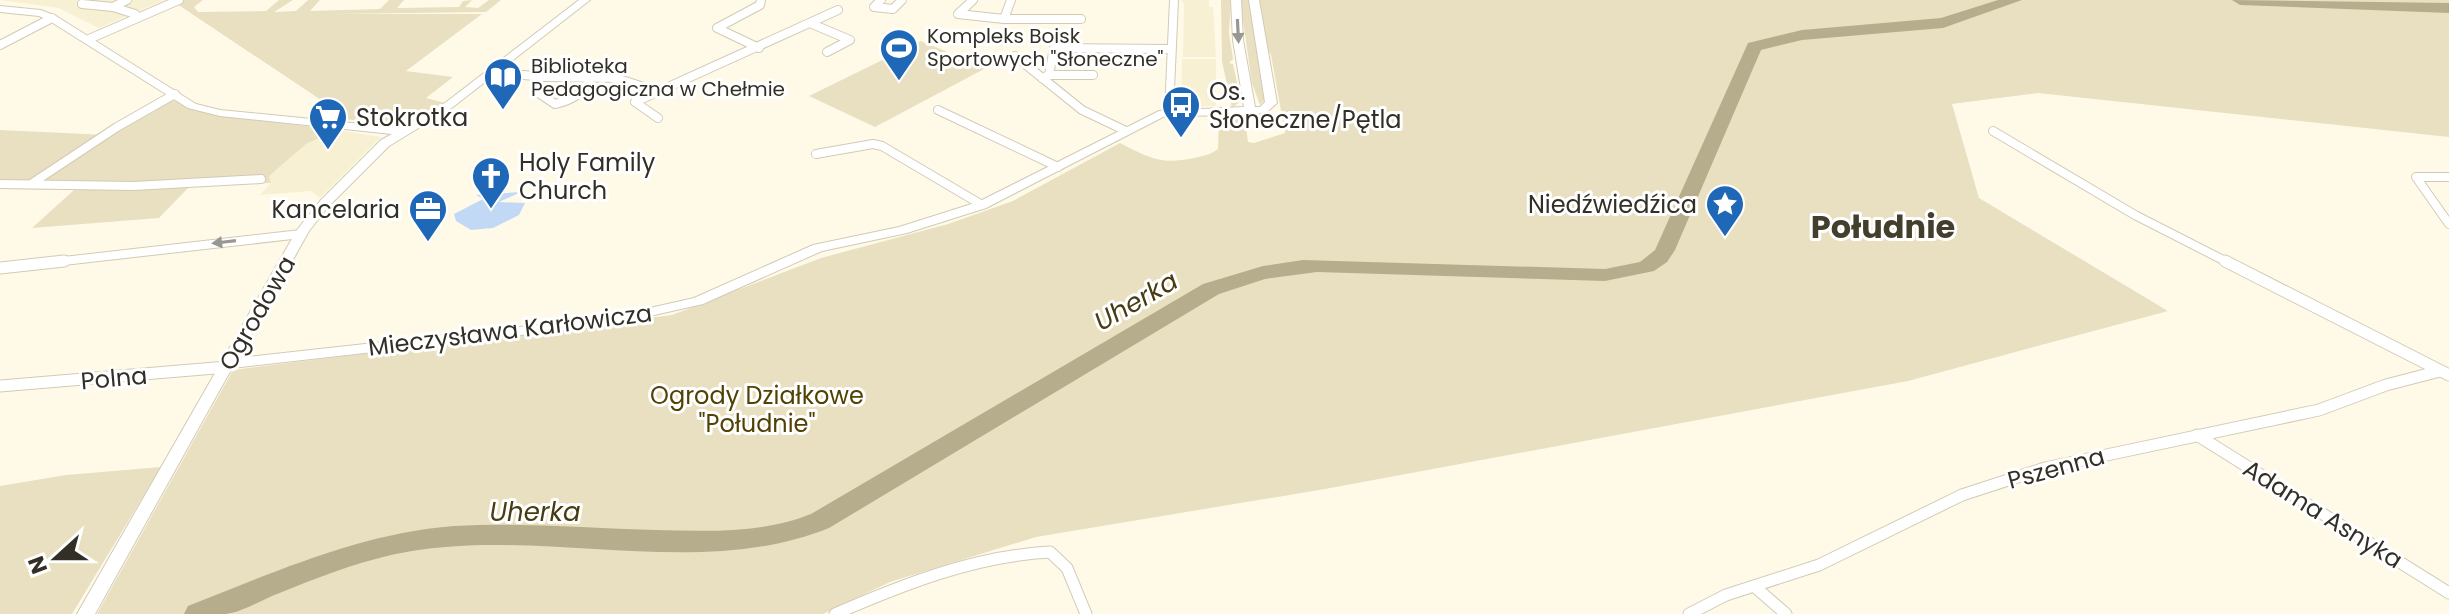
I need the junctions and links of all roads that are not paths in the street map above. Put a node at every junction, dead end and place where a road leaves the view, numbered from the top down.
1 (91, 0) edge
2 (127, 0) edge
3 (179, 0) edge
4 (585, 0) edge
5 (761, 0) edge
6 (881, 0) edge
7 (902, 0) edge
8 (973, 0) edge
9 (1011, 0) edge
10 (1236, 0) edge
11 (1254, 0) edge
12 (72, 4) dead end
13 (82, 4) junction
14 (1174, 4) edge
15 (113, 7) junction
16 (0, 9) edge
17 (1184, 9) dead end
18 (838, 10) dead end
19 (135, 14) dead end
20 (52, 18) junction
21 (1004, 19) junction
22 (1081, 19) dead end
23 (812, 24) junction
24 (89, 39) junction
25 (0, 45) edge
26 (759, 48) junction
27 (1171, 49) junction
28 (827, 52) dead end
29 (1015, 56) dead end
30 (494, 72) junction
31 (1093, 75) dead end
32 (591, 76) junction
33 (1046, 76) junction
34 (1169, 76) junction
35 (1182, 76) dead end
36 (659, 92) junction
37 (175, 94) junction
38 (540, 94) dead end
39 (938, 110) dead end
40 (1169, 112) junction
41 (1250, 112) junction
42 (658, 118) dead end
43 (401, 131) junction
44 (1126, 131) junction
45 (1993, 131) dead end
46 (816, 154) dead end
47 (1058, 167) junction
48 (2449, 177) edge
49 (261, 179) dead end
50 (0, 184) edge
51 (29, 185) junction
52 (982, 205) junction
53 (2449, 224) edge
54 (301, 234) junction
55 (0, 268) edge
56 (228, 366) junction
57 (2444, 373) edge
58 (0, 386) edge
59 (2197, 435) junction
60 (1754, 586) junction
61 (2449, 593) edge
62 (86, 614) edge
63 (835, 614) edge
64 (1086, 614) edge
65 (1689, 614) edge
66 (1786, 614) edge

1 - 13 street
2 - 15 street
3 - 24 street
4 - 30 street
5 - 26 street
6 - 7 street
8 - 21 street
9 - 21 street
10 -> 41 street
11 - 41 street
12 - 13 street
13 - 15 street
14 - 17 street
14 - 27 street
15 - 19 street
16 - 20 street
18 - 23 street
20 - 24 street
20 - 25 street
21 - 22 street
23 - 26 street
23 - 28 street
24 - 37 street
26 - 36 street
27 - 33 street
27 - 34 street
29 - 33 street
30 - 32 street
30 - 43 street
31 - 33 street
32 - 36 street
32 - 38 street
33 - 44 street
34 - 35 street
34 - 40 street
36 - 42 street
37 - 43 street
37 - 51 street
39 - 47 street
40 - 41 street
40 - 44 street, Mieczysława Karłowicza
43 - 54 street
44 - 47 street, Mieczysława Karłowicza
45 - 57 street, Pszenna
46 - 52 street
47 - 52 street, Mieczysława Karłowicza
48 - 53 street
49 - 51 street
50 - 51 street
52 - 56 street, Mieczysława Karłowicza
54 -> 55 street, Ogrodowa
54 - 56 street, Ogrodowa
56 - 58 street, Polna
56 - 62 street, Ogrodowa
57 - 59 street, Pszenna
59 - 60 street, Pszenna
59 - 61 street, Adama Asnyka
60 - 65 street, Pszenna
60 - 66 street
63 - 64 street

